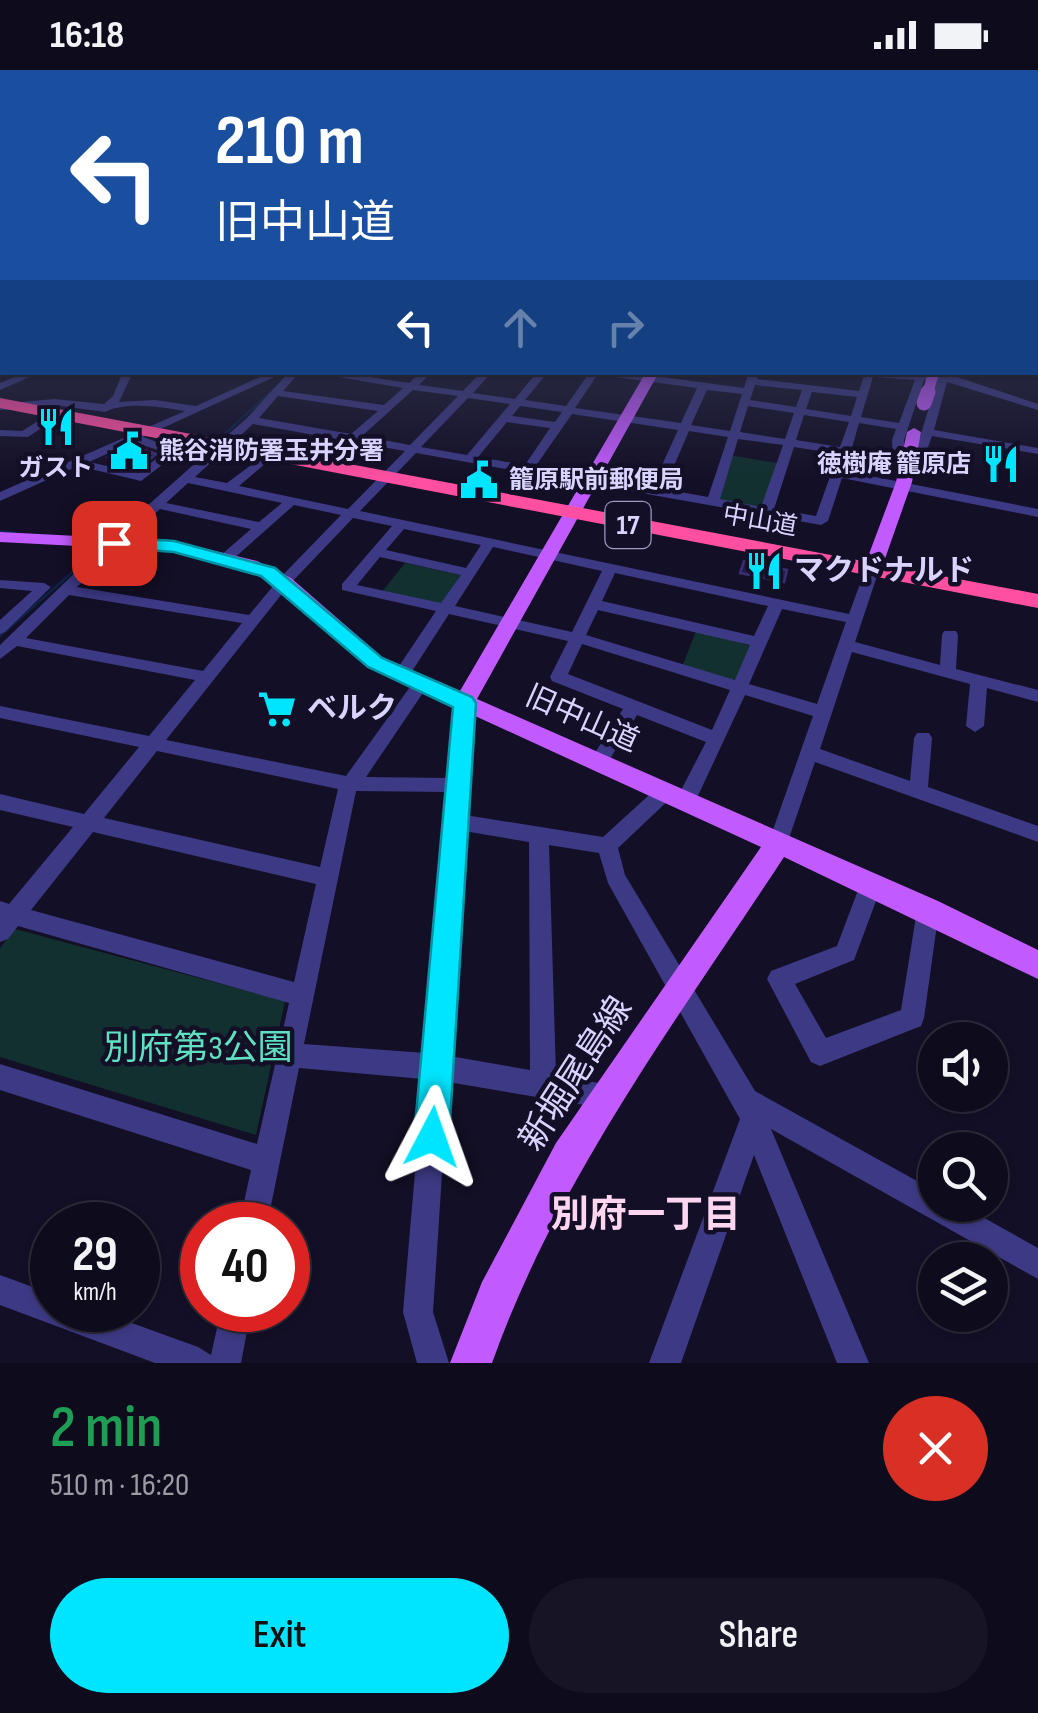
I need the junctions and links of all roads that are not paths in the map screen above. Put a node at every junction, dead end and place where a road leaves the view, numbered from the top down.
1 (29, 375) edge
2 (126, 375) edge
3 (273, 375) edge
4 (292, 375) edge
5 (424, 375) edge
6 (484, 375) edge
7 (540, 375) edge
8 (595, 375) edge
9 (870, 375) edge
10 (370, 376) edge
11 (651, 376) edge
12 (938, 377) edge
13 (920, 381) junction
14 (411, 386) junction
15 (704, 386) junction
16 (0, 387) edge
17 (749, 387) edge
18 (808, 388) junction
19 (278, 392) junction
20 (466, 394) junction
21 (862, 395) junction
22 (518, 402) junction
23 (1038, 404) edge
24 (4, 405) edge
25 (110, 406) junction
26 (197, 408) junction
27 (386, 409) junction
28 (570, 410) junction
29 (799, 410) junction
30 (57, 414) junction
31 (505, 418) junction
32 (626, 419) junction
33 (856, 419) junction
34 (251, 420) junction
35 (117, 425) junction
36 (557, 426) junction
37 (686, 428) junction
38 (915, 430) junction
39 (0, 433) edge
40 (733, 434) junction
41 (141, 435) junction
42 (354, 438) junction
43 (788, 442) junction
44 (414, 449) junction
45 (210, 450) junction
46 (172, 451) junction
47 (1038, 451) edge
48 (844, 452) junction
49 (269, 456) junction
50 (906, 458) junction
51 (470, 459) junction
52 (74, 462) junction
53 (528, 470) junction
54 (838, 473) junction
55 (385, 477) junction
56 (188, 480) junction
57 (591, 482) junction
58 (229, 488) junction
59 (896, 491) junction
60 (656, 493) junction
61 (0, 497) edge
62 (291, 500) junction
63 (712, 503) junction
64 (160, 505) junction
65 (766, 512) junction
66 (351, 513) junction
67 (1038, 513) edge
68 (572, 514) junction
69 (402, 523) junction
70 (262, 527) junction
71 (0, 537) edge
72 (107, 542) junction
73 (490, 542) junction
74 (378, 552) junction
75 (549, 554) junction
76 (226, 558) junction
77 (610, 567) junction
78 (872, 570) junction
79 (470, 573) junction
80 (284, 582) junction
81 (0, 584) edge
82 (66, 590) junction
83 (1038, 601) edge
84 (776, 602) junction
85 (594, 604) junction
86 (446, 609) junction
87 (253, 620) junction
88 (857, 620) junction
89 (510, 624) junction
90 (0, 629) edge
91 (950, 635) dead end
92 (578, 638) junction
93 (15, 641) junction
94 (759, 642) junction
95 (849, 646) junction
96 (0, 654) edge
97 (948, 672) junction
98 (207, 676) junction
99 (411, 680) junction
100 (979, 680) junction
101 (739, 687) junction
102 (1038, 696) edge
103 (464, 703) junction
104 (633, 707) junction
105 (0, 712) edge
106 (825, 713) junction
107 (975, 726) dead end
108 (923, 738) dead end
109 (717, 739) junction
110 (150, 743) junction
111 (812, 753) junction
112 (598, 762) junction
113 (350, 784) junction
114 (459, 785) junction
115 (918, 791) junction
116 (676, 796) junction
117 (0, 802) edge
118 (87, 822) junction
119 (456, 822) junction
120 (1038, 834) edge
121 (540, 836) junction
122 (778, 844) junction
123 (607, 846) junction
124 (327, 878) junction
125 (871, 885) junction
126 (928, 910) junction
127 (5, 919) edge
128 (1038, 964) edge
129 (682, 984) junction
130 (300, 995) junction
131 (288, 1056) junction
132 (437, 1067) junction
133 (0, 1077) edge
134 (543, 1082) junction
135 (608, 1096) junction
136 (750, 1109) junction
137 (266, 1161) junction
138 (258, 1202) edge
139 (1038, 1264) edge
140 (0, 1290) edge
141 (30, 1301) edge
142 (113, 1332) edge
143 (232, 1332) edge
144 (198, 1363) edge
145 (226, 1363) edge
146 (433, 1363) edge
147 (471, 1363) edge
148 (664, 1363) edge
149 (852, 1363) edge

1 - 16 street
2 - 25 street
3 - 26 street
4 - 19 street
5 - 14 street
6 - 20 street
7 - 22 street
8 - 28 street
9 - 13 street
9 - 21 street
10 - 14 street
11 - 15 street
11 - 32 main road
12 - 13 street
12 - 23 street
12 - 38 street
12 - 38 main road, bridge
13 - 38 street
14 - 20 street
14 - 27 street
15 - 17 street
15 - 37 street
17 - 18 street
17 - 29 street
17 - 40 street
18 - 21 street
18 - 29 street
19 - 27 street
19 - 34 street
20 - 22 street
20 - 44 street
21 - 33 street
22 - 28 street
22 - 31 street
24 - 25 street
24 - 30 highway, 中山道 / 17
25 - 26 street
25 - 35 street
26 - 41 street
27 - 42 street
28 - 32 street
28 - 36 street
29 - 33 street
29 - 43 street
30 - 35 highway, 中山道 / 17
30 - 39 street
31 - 36 street
31 - 51 street
32 - 37 street
32 - 57 main road
33 - 38 street
33 - 48 street
34 - 42 street
34 - 45 street
35 - 41 highway, 中山道 / 17
36 - 53 street
37 - 40 street
37 - 60 street
38 - 47 street
38 - 50 main road
40 - 43 street
40 - 63 street
41 - 45 highway, 中山道 / 17
41 - 46 street
41 - 52 street
42 - 44 street
43 - 48 street
43 - 65 street
44 - 51 street
44 - 55 street
45 - 46 street
45 - 49 highway, 中山道 / 17
45 - 56 street
46 - 52 street
48 - 50 street
48 - 54 street
49 - 55 highway, 中山道 / 17
49 - 58 street
50 - 59 main road
51 - 53 street
52 - 61 street
53 - 57 street
54 - 59 street
54 - 65 street
55 - 66 street
55 - 68 highway, 中山道 / 17
56 - 58 street
56 - 64 street
57 - 60 street
57 - 68 main road
58 - 62 street
59 - 67 street
59 - 78 main road
60 - 63 street
62 - 66 street
62 - 70 street
63 - 65 street
64 - 70 street
64 - 72 street
66 - 69 street
66 - 80 street
68 - 75 main road
68 - 78 highway, 中山道 / 17
69 - 73 street
69 - 74 street
70 - 76 street
71 - 72 main road, 旧中山道
72 - 76 main road, 旧中山道
72 - 82 street
73 - 75 street
73 - 79 street
74 - 79 street
74 - 86 street
75 - 77 street
75 - 89 main road
76 - 80 main road, 旧中山道
77 - 84 street
77 - 85 street
78 - 83 highway, 中山道 / 17
78 - 88 street
79 - 86 street
80 - 87 street
80 - 99 main road, 旧中山道
81 - 90 street
82 - 87 street
82 - 93 street
84 - 88 street
84 - 94 street
85 - 92 street
85 - 94 street
86 - 89 street
86 - 99 street
87 - 98 street
88 - 95 street
89 - 92 street
89 - 103 main road
91 - 97 street
92 - 101 street
92 - 104 street
93 - 96 street
93 - 98 street
94 - 101 street
95 - 97 street
95 - 106 street
97 - 100 street
98 - 110 street
99 - 103 main road, 旧中山道
99 - 113 street
100 - 102 street
100 - 107 street
101 - 106 street
101 - 109 street
103 - 112 main road, 旧中山道
103 - 114 street
104 - 109 street
104 - 112 street
105 - 110 street
106 - 111 street
108 - 115 street
109 - 116 street
110 - 113 street
110 - 118 street
111 - 115 street
111 - 122 street
112 - 116 main road, 旧中山道
113 - 114 street
113 - 124 street
114 - 119 street
115 - 120 street
116 - 122 main road, 旧中山道
116 - 123 street
117 - 118 street
118 - 124 street
118 - 127 street
119 - 121 street
119 - 132 street
121 - 123 street
121 - 134 street
122 - 125 main road, 旧中山道
122 - 129 main road, 新堀尾島線
123 - 129 street
124 - 130 street
125 - 126 main road, 旧中山道
125 - 126 street
126 - 128 main road, 旧中山道
127 - 130 street
129 - 135 main road, 新堀尾島線
129 - 136 street
130 - 131 street
131 - 132 street
131 - 137 street
132 - 134 street
132 - 146 street
133 - 137 street
134 - 135 street
135 - 147 main road, 新堀尾島線
136 - 139 street
136 - 148 street
136 - 149 street
137 - 138 street
140 - 141 street
142 - 144 street
143 - 145 street

